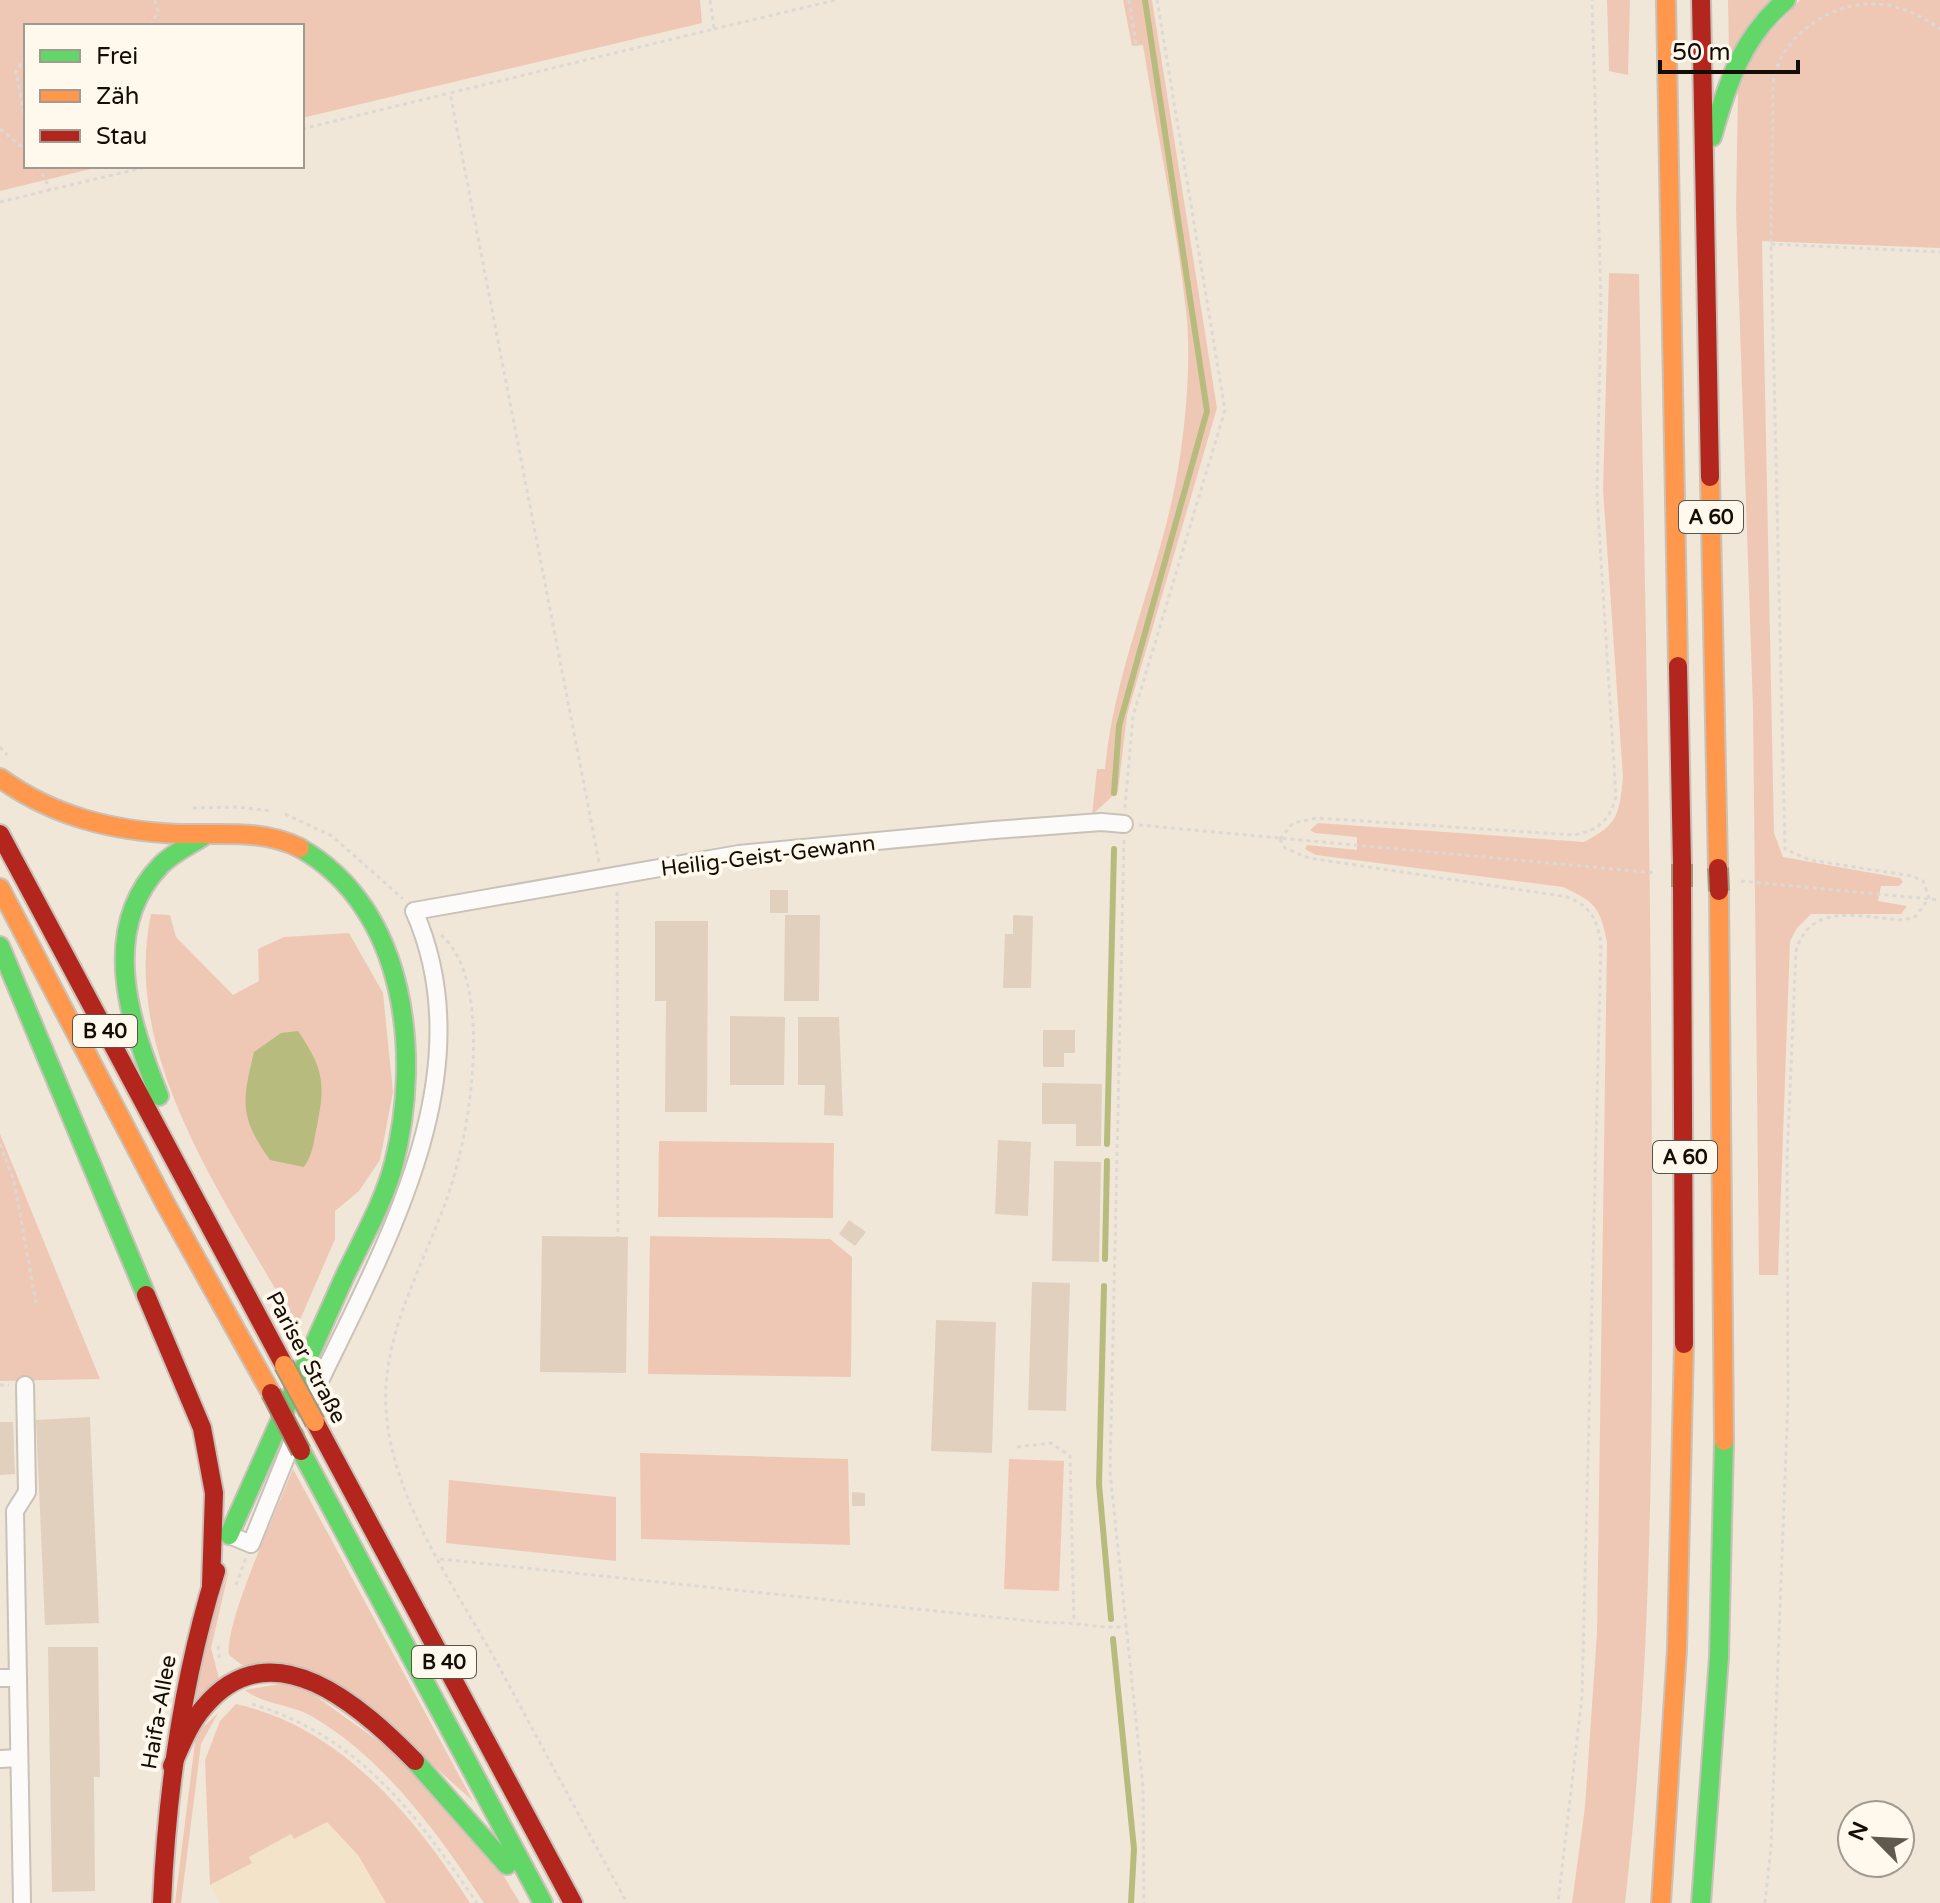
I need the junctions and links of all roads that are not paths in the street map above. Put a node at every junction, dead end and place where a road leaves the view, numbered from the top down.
1 (1666, 0) edge
2 (1701, 0) edge
3 (1786, 0) edge
4 (1704, 166) junction
5 (0, 778) edge
6 (1124, 824) road end
7 (0, 834) edge
8 (207, 834) junction
9 (0, 888) edge
10 (0, 946) edge
11 (211, 1227) junction
12 (25, 1385) dead end
13 (7, 1511) edge
14 (229, 1535) junction
15 (211, 1586) junction
16 (8, 1597) edge
17 (0, 1678) edge
18 (18, 1678) junction
19 (19, 1758) junction
20 (0, 1759) edge
21 (172, 1766) junction
22 (22, 1903) edge
23 (162, 1903) edge
24 (533, 1903) edge
25 (543, 1903) edge
26 (573, 1903) edge
27 (1661, 1903) edge
28 (1701, 1903) edge

1 - 27 main road, A 60
2 - 4 main road, A 60
3 - 4 main road
4 - 28 main road, A 60
5 - 8 main road, Haifa-Allee
6 - 14 street, Heilig-Geist-Gewann
7 - 11 main road, Pariser Straße / B 40
8 - 11 main road
8 - 14 main road, Haifa-Allee
9 - 25 main road, B 40, bridge
10 - 15 main road
11 - 26 main road, Pariser Straße / B 40, bridge
12 - 13 street
13 - 16 street
14 - 15 main road, Haifa-Allee
15 - 21 main road, Haifa-Allee
16 - 18 street
17 - 18 street
18 - 19 street
19 - 20 street
19 - 22 street
21 - 23 main road, Haifa-Allee
21 - 24 main road

